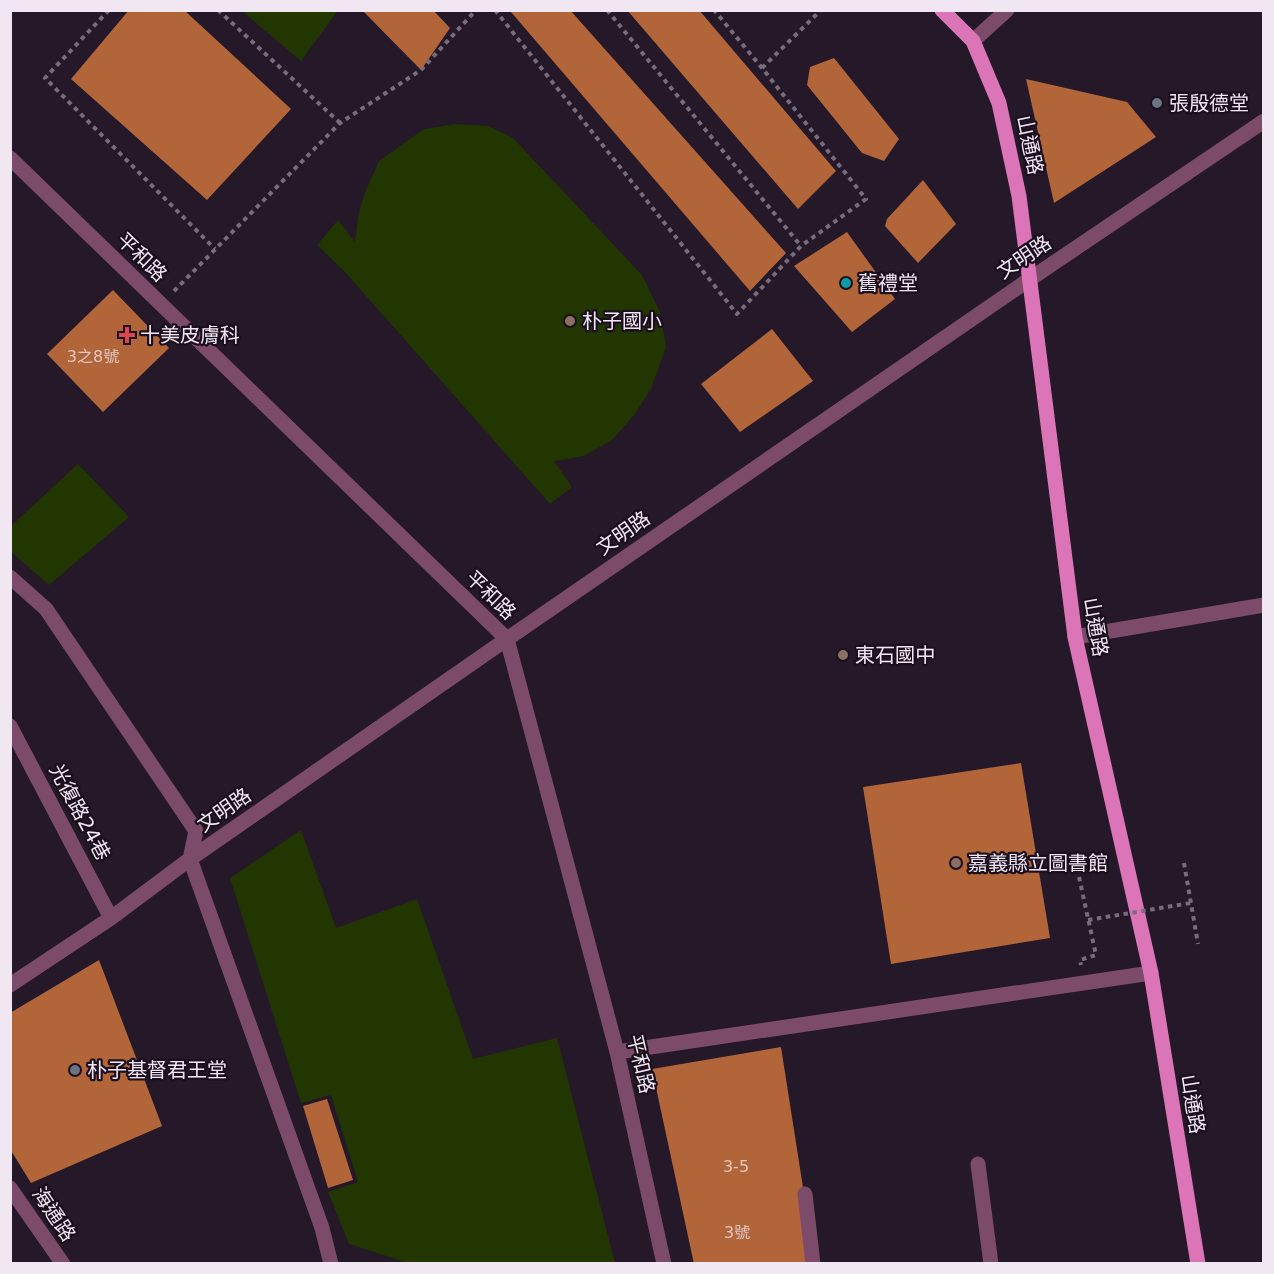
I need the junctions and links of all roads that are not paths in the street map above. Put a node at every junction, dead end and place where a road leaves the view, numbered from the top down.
1 (942, 10) edge
2 (1007, 10) edge
3 (973, 41) junction
4 (1263, 121) edge
5 (10, 158) edge
6 (1029, 279) junction
7 (10, 577) edge
8 (1263, 605) edge
9 (1075, 637) junction
10 (507, 639) junction
11 (10, 726) edge
12 (190, 859) junction
13 (111, 918) junction
14 (1151, 973) junction
15 (10, 985) edge
16 (617, 1052) junction
17 (978, 1164) dead end
18 (10, 1188) edge
19 (805, 1194) dead end
20 (63, 1263) edge
21 (331, 1263) edge
22 (664, 1263) edge
23 (813, 1263) edge
24 (991, 1263) edge
25 (1198, 1263) edge

1 - 3 main road, 山通路
2 - 3 street
3 - 6 main road, 山通路
4 - 6 street, 文明路
5 - 10 street, 平和路
6 - 9 main road, 山通路
6 - 10 street, 文明路
7 - 12 street
8 - 9 street
9 - 14 main road, 山通路
10 - 12 street, 文明路
10 - 16 street, 平和路
11 - 13 street, 光復路24巷
12 - 13 street, 文明路
12 - 21 street
13 - 15 street, 文明路
14 - 16 street
14 - 25 main road, 山通路
16 - 22 street, 平和路
17 - 24 street
18 - 20 street, 海通路
19 - 23 street

